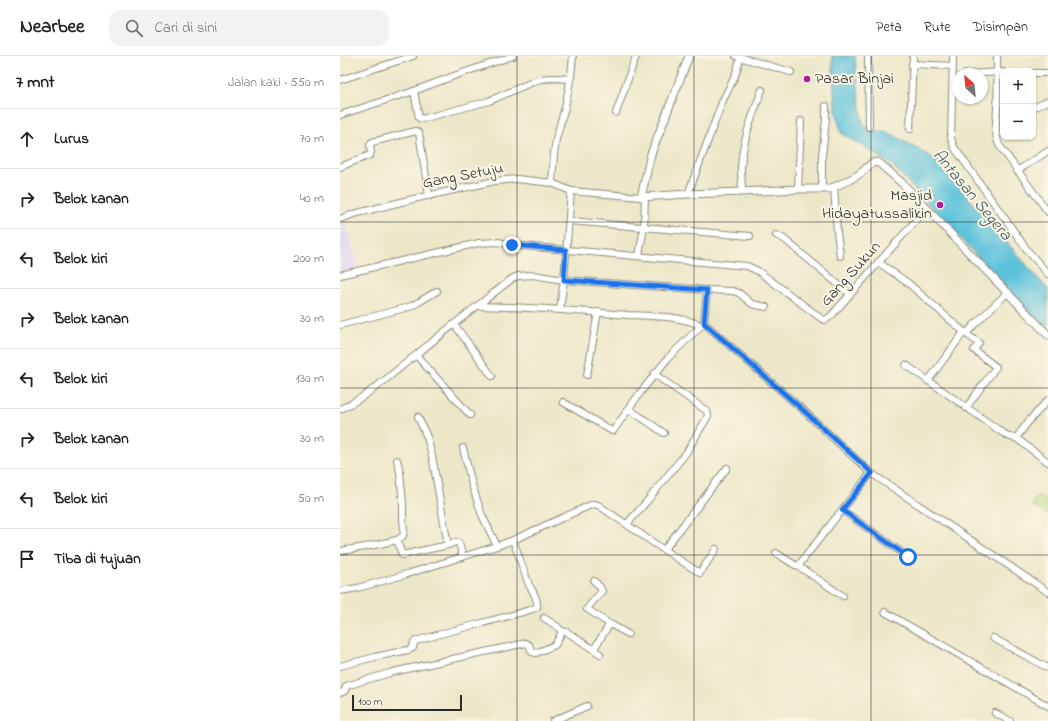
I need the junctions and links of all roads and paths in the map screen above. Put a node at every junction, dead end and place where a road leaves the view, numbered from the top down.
1 (413, 56) edge
2 (513, 56) edge
3 (573, 56) edge
4 (636, 56) edge
5 (689, 56) edge
6 (868, 56) edge
7 (912, 56) edge
8 (953, 56) edge
9 (997, 56) edge
10 (739, 57) edge
11 (912, 64) junction
12 (953, 66) joint
13 (791, 72) dead end
14 (1000, 72) edge
15 (988, 73) edge
16 (1036, 73) edge
17 (1048, 73) edge
18 (570, 79) junction
19 (340, 80) edge
20 (762, 90) dead end
21 (414, 91) junction
22 (1048, 102) edge
23 (953, 104) edge
24 (826, 106) dead end
25 (1036, 107) edge
26 (616, 113) dead end
27 (340, 115) edge
28 (1000, 119) edge
29 (996, 120) junction
30 (801, 121) dead end
31 (869, 127) dead end
32 (910, 129) dead end
33 (1048, 151) edge
34 (340, 167) edge
35 (1017, 171) junction
36 (552, 183) junction
37 (834, 188) junction
38 (798, 189) junction
39 (822, 189) junction
40 (571, 191) junction
41 (742, 192) junction
42 (688, 194) junction
43 (429, 196) junction
44 (643, 197) junction
45 (927, 208) junction
46 (1048, 212) edge
47 (340, 219) edge
48 (569, 221) junction
49 (644, 227) junction
50 (776, 235) dead end
51 (750, 236) dead end
52 (566, 250) junction
53 (639, 256) junction
54 (840, 256) dead end
55 (878, 262) junction
56 (1048, 274) edge
57 (340, 275) edge
58 (564, 280) junction
59 (707, 290) junction
60 (437, 291) dead end
61 (1008, 292) junction
62 (850, 294) junction
63 (477, 306) junction
64 (766, 307) dead end
65 (560, 309) junction
66 (598, 312) junction
67 (454, 324) junction
68 (702, 324) junction
69 (340, 325) edge
70 (965, 333) junction
71 (1048, 335) edge
72 (416, 355) junction
73 (906, 365) dead end
74 (654, 374) junction
75 (587, 375) dead end
76 (492, 376) dead end
77 (928, 381) junction
78 (1048, 400) edge
79 (563, 402) dead end
80 (340, 408) edge
81 (966, 408) junction
82 (629, 409) junction
83 (470, 415) dead end
84 (418, 417) dead end
85 (664, 434) dead end
86 (1016, 438) junction
87 (463, 448) dead end
88 (397, 460) dead end
89 (1048, 462) edge
90 (727, 468) dead end
91 (872, 473) junction
92 (842, 510) junction
93 (627, 524) junction
94 (397, 540) junction
95 (513, 540) junction
96 (448, 545) junction
97 (497, 546) junction
98 (716, 549) dead end
99 (664, 550) junction
100 (340, 551) edge
101 (776, 553) dead end
102 (463, 557) junction
103 (908, 557) dead end
104 (798, 566) junction
105 (594, 582) dead end
106 (340, 591) edge
107 (1048, 592) edge
108 (843, 596) dead end
109 (885, 612) dead end
110 (544, 618) dead end
111 (611, 625) junction
112 (562, 631) junction
113 (628, 634) dead end
114 (993, 638) dead end
115 (594, 649) junction
116 (600, 654) dead end
117 (340, 666) edge
118 (1048, 668) edge
119 (340, 693) edge
120 (587, 706) dead end
121 (1048, 706) edge
122 (995, 713) dead end
123 (553, 721) edge
124 (1010, 721) edge

1 - 19 street
2 - 21 street
3 - 18 street
4 - 26 street
5 - 44 street
6 - 31 street
7 - 11 street
8 - 12 street
9 - 14 street
10 - 13 street
10 - 42 street
11 - 12 street
11 - 32 street
14 - 15 street
14 - 29 street
16 - 17 street
18 - 21 street
18 - 36 street
20 - 41 street
21 - 27 street
22 - 25 street
23 - 56 street
24 - 39 street
28 - 29 street
29 - 35 street
30 - 38 street
33 - 35 street
34 - 43 street
35 - 46 street
36 - 40 street, Gang Setuju
36 - 43 street, Gang Setuju
37 - 39 street
37 - 45 street
37 - 54 street
38 - 39 street
38 - 41 street
40 - 44 street, Gang Setuju
40 - 48 street
41 - 42 street
42 - 44 street
43 - 47 street, Gang Setuju
44 - 49 street
45 - 55 street, Gang Sukun
45 - 61 street
48 - 49 street
48 - 52 street
49 - 51 street
49 - 53 street
50 - 62 street
52 - 53 street
52 - 57 street
52 - 58 street
53 - 62 street, Gang Sukun
55 - 62 street, Gang Sukun
55 - 70 street
58 - 59 street
58 - 63 street
58 - 65 street
59 - 64 street
59 - 68 street
60 - 69 street
61 - 70 street
61 - 71 street
63 - 65 street
63 - 67 street
65 - 66 street
66 - 68 street
66 - 75 street
67 - 72 street
67 - 76 street
68 - 74 street
68 - 91 street
70 - 77 street
70 - 81 street
72 - 80 street
72 - 83 street
73 - 77 street
74 - 82 street
74 - 93 street
77 - 81 street
78 - 86 street
79 - 82 street
81 - 86 street
82 - 85 street
84 - 96 street
86 - 89 street
87 - 97 street
88 - 94 street
90 - 99 street
91 - 92 street
91 - 107 street
92 - 103 street
92 - 104 street
93 - 95 street
93 - 99 street
94 - 96 street
94 - 100 street
95 - 97 street
95 - 117 street
96 - 102 street
97 - 102 street
98 - 99 street
101 - 104 street
102 - 106 street
104 - 108 street
105 - 111 street
109 - 121 street
110 - 112 street
111 - 113 street
111 - 115 street
112 - 115 street
112 - 119 street
114 - 118 street
115 - 116 street
120 - 123 street
122 - 124 street

